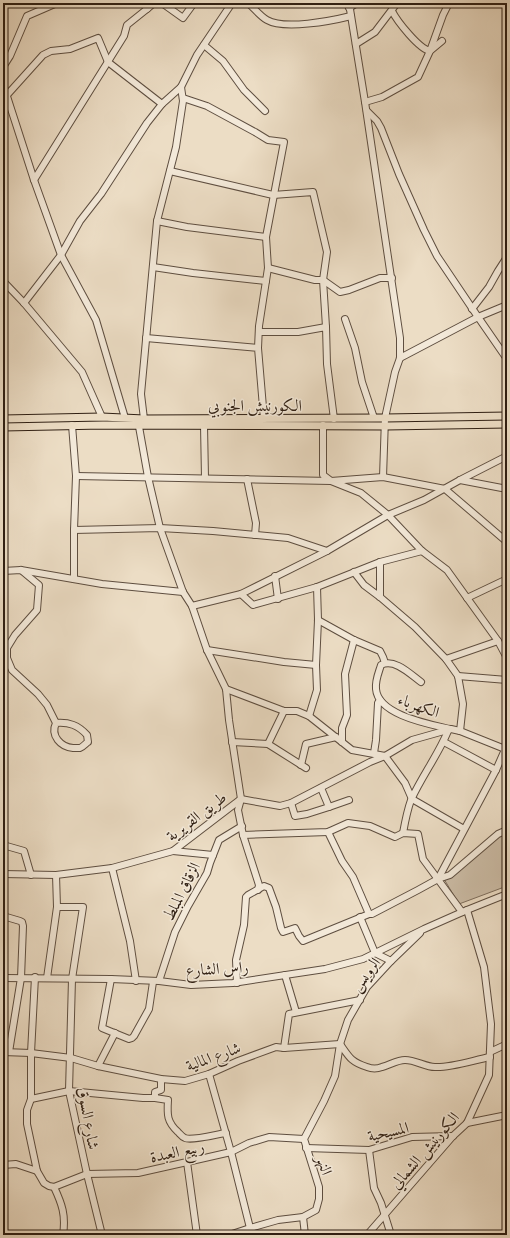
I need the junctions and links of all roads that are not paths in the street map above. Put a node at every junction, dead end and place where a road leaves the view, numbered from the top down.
1 (57, 3) edge
2 (108, 3) edge
3 (113, 3) edge
4 (154, 3) edge
5 (162, 3) edge
6 (194, 3) edge
7 (248, 3) edge
8 (357, 3) edge
9 (397, 3) edge
10 (449, 3) edge
11 (228, 4) edge
12 (349, 5) edge
13 (145, 6) edge
14 (392, 11) junction
15 (351, 16) junction
16 (442, 41) dead end
17 (204, 44) junction
18 (356, 44) junction
19 (430, 51) junction
20 (108, 62) junction
21 (3, 67) edge
22 (3, 84) edge
23 (181, 87) junction
24 (7, 95) junction
25 (183, 98) junction
26 (365, 102) junction
27 (162, 104) junction
28 (265, 111) dead end
29 (367, 111) junction
30 (3, 118) edge
31 (170, 171) junction
32 (34, 180) junction
33 (273, 195) junction
34 (157, 221) junction
35 (266, 237) junction
36 (61, 255) junction
37 (507, 257) edge
38 (153, 267) junction
39 (268, 268) junction
40 (392, 278) junction
41 (323, 280) junction
42 (3, 281) edge
43 (266, 281) junction
44 (24, 303) junction
45 (507, 306) edge
46 (472, 309) junction
47 (478, 317) junction
48 (345, 319) dead end
49 (326, 327) junction
50 (259, 332) junction
51 (146, 338) junction
52 (258, 348) junction
53 (400, 358) junction
54 (507, 359) edge
55 (507, 416) edge
56 (102, 417) junction
57 (125, 418) junction
58 (334, 418) junction
59 (374, 418) junction
60 (264, 419) junction
61 (3, 420) edge
62 (140, 421) junction
63 (386, 422) junction
64 (507, 424) edge
65 (72, 425) junction
66 (204, 425) junction
67 (323, 425) junction
68 (3, 427) edge
69 (507, 456) edge
70 (76, 476) junction
71 (148, 477) junction
72 (383, 477) junction
73 (205, 478) junction
74 (247, 479) junction
75 (331, 480) junction
76 (460, 480) junction
77 (445, 489) junction
78 (507, 489) edge
79 (388, 515) junction
80 (160, 528) junction
81 (74, 530) junction
82 (255, 535) junction
83 (507, 542) edge
84 (328, 551) junction
85 (422, 551) junction
86 (380, 562) junction
87 (20, 570) junction
88 (3, 571) edge
89 (354, 572) junction
90 (275, 576) junction
91 (74, 579) junction
92 (507, 579) edge
93 (317, 587) junction
94 (183, 592) junction
95 (241, 594) junction
96 (380, 597) junction
97 (467, 598) junction
98 (278, 599) junction
99 (192, 606) junction
100 (318, 620) junction
101 (354, 640) junction
102 (498, 641) junction
103 (207, 650) junction
104 (507, 658) edge
105 (446, 659) junction
106 (385, 663) junction
107 (316, 665) junction
108 (458, 676) junction
109 (507, 680) edge
110 (421, 682) dead end
111 (226, 689) junction
112 (380, 700) junction
113 (284, 711) junction
114 (309, 716) junction
115 (56, 724) junction
116 (450, 730) junction
117 (460, 731) junction
118 (336, 737) junction
119 (232, 742) junction
120 (342, 742) junction
121 (444, 742) junction
122 (268, 744) junction
123 (506, 747) edge
124 (374, 754) junction
125 (385, 756) junction
126 (496, 770) junction
127 (321, 788) junction
128 (241, 799) junction
129 (412, 799) junction
130 (350, 800) dead end
131 (291, 803) junction
132 (329, 806) junction
133 (242, 826) junction
134 (464, 829) junction
135 (507, 830) edge
136 (328, 832) junction
137 (403, 833) junction
138 (243, 834) junction
139 (3, 845) edge
140 (173, 851) junction
141 (213, 855) junction
142 (112, 868) junction
143 (3, 874) edge
144 (31, 875) junction
145 (56, 875) junction
146 (438, 879) junction
147 (258, 890) junction
148 (507, 894) edge
149 (57, 907) junction
150 (464, 911) junction
151 (369, 914) junction
152 (3, 916) edge
153 (360, 917) junction
154 (424, 929) junction
155 (375, 953) junction
156 (390, 961) junction
157 (285, 975) junction
158 (35, 977) junction
159 (3, 978) edge
160 (21, 978) junction
161 (47, 978) junction
162 (72, 979) junction
163 (111, 979) junction
164 (136, 980) junction
165 (156, 981) junction
166 (237, 983) junction
167 (360, 1000) junction
168 (296, 1012) junction
169 (115, 1033) junction
170 (340, 1044) junction
171 (507, 1044) edge
172 (284, 1048) junction
173 (6, 1052) edge
174 (31, 1053) junction
175 (490, 1055) junction
176 (71, 1058) junction
177 (98, 1066) junction
178 (209, 1074) junction
179 (161, 1079) junction
180 (69, 1091) junction
181 (155, 1098) junction
182 (31, 1099) junction
183 (507, 1115) edge
184 (467, 1123) junction
185 (226, 1132) junction
186 (453, 1136) junction
187 (304, 1139) junction
188 (306, 1148) junction
189 (369, 1150) junction
190 (231, 1152) junction
191 (187, 1162) junction
192 (3, 1165) edge
193 (36, 1171) junction
194 (87, 1174) junction
195 (54, 1187) junction
196 (384, 1216) junction
197 (303, 1217) junction
198 (250, 1228) junction
199 (63, 1235) edge
200 (102, 1235) edge
201 (195, 1235) edge
202 (229, 1235) edge
203 (304, 1235) edge
204 (367, 1235) edge
205 (391, 1235) edge

1 - 21 street
2 - 3 street
4 - 13 street
5 - 6 street
7 - 15 street
8 - 12 street
9 - 14 street
10 - 19 street
11 - 17 street
12 - 15 street
13 - 20 street
14 - 18 street
14 - 19 street
15 - 18 street
16 - 19 street
17 - 23 street
17 - 28 street
18 - 26 street
19 - 26 street
20 - 24 street
20 - 27 street
20 - 32 street
22 - 24 street
23 - 25 street
23 - 27 street
24 - 30 street
24 - 32 street
25 - 31 street
25 - 33 street
26 - 29 street
27 - 36 street
29 - 40 street
29 - 46 street
31 - 33 street
31 - 34 street
32 - 36 street
33 - 35 street
33 - 41 street
34 - 35 street
34 - 38 street
35 - 39 street
36 - 44 street
36 - 57 street
37 - 46 street
38 - 43 street
38 - 51 street
39 - 41 street
39 - 43 street
40 - 41 street
40 - 53 street
41 - 49 street
42 - 44 street
43 - 50 street
44 - 56 street
45 - 47 street
46 - 47 street
47 - 53 street
47 - 54 street
48 - 59 street
49 - 50 street
49 - 58 street
50 - 52 street
51 - 52 street
51 - 62 street
52 - 60 street
53 - 63 street
55 - 63 main road, الكورنيش الجنوبي
56 - 57 main road, الكورنيش الجنوبي
56 - 61 main road, الكورنيش الجنوبي
57 - 62 main road, الكورنيش الجنوبي
58 - 59 main road, الكورنيش الجنوبي
58 - 60 main road, الكورنيش الجنوبي
59 - 63 main road, الكورنيش الجنوبي
60 - 62 main road, الكورنيش الجنوبي
62 - 65 main road, الكورنيش الجنوبي
62 - 66 main road, الكورنيش الجنوبي
62 - 71 street
63 - 64 main road, الكورنيش الجنوبي
63 - 67 main road, الكورنيش الجنوبي
63 - 72 street
65 - 68 main road, الكورنيش الجنوبي
65 - 70 street
66 - 67 main road, الكورنيش الجنوبي
66 - 73 street
67 - 75 street
69 - 76 street
70 - 71 street
70 - 81 street
71 - 73 street
71 - 80 street
72 - 75 street
72 - 77 street
73 - 74 street
74 - 75 street
74 - 82 street
75 - 79 street
76 - 77 street
76 - 78 street
77 - 79 street
77 - 83 street
79 - 84 street
79 - 85 street
80 - 81 street
80 - 82 street
80 - 94 street
81 - 91 street
82 - 84 street
84 - 90 street
85 - 86 street
85 - 97 street
86 - 89 street
86 - 96 street
87 - 88 street
87 - 91 street
87 - 115 street
89 - 93 street
89 - 96 street
90 - 95 street
90 - 98 street
91 - 94 street
92 - 97 street
93 - 98 street
93 - 100 street
94 - 99 street
95 - 98 street
95 - 99 street
96 - 105 street
97 - 102 street
99 - 103 street
100 - 101 street
100 - 107 street
101 - 106 street
101 - 120 street
102 - 104 street
102 - 105 street
103 - 107 street
103 - 111 street
105 - 108 street
106 - 110 street
106 - 112 street
107 - 114 street
108 - 109 street
108 - 117 street
111 - 113 street
111 - 119 street
112 - 116 street, الكهرباء
112 - 124 street
113 - 114 street
113 - 122 street
114 - 118 street
115 - 115 street
116 - 117 street, طريق القريرية
116 - 121 street
116 - 125 street, طريق القريرية
117 - 123 street, طريق القريرية
118 - 120 street
118 - 122 street
119 - 122 street
119 - 128 street
120 - 124 street
121 - 126 street
121 - 129 street
123 - 126 street
124 - 125 street
125 - 127 street, طريق القريرية
125 - 129 street
126 - 134 street
127 - 131 street, طريق القريرية
127 - 132 street
128 - 131 street, طريق القريرية
128 - 133 street
128 - 140 street, طريق القريرية
129 - 134 street
129 - 137 street
130 - 132 street
131 - 132 street
133 - 138 street
133 - 141 street, الزقاق المبلط
134 - 146 street
135 - 146 street
136 - 137 street
136 - 138 street
136 - 151 street
137 - 146 street, الكورنيش الشمالي
138 - 147 street
139 - 144 street
140 - 141 street
140 - 142 street, طريق القريرية
141 - 165 street, الزقاق المبلط
142 - 145 street, طريق القريرية
142 - 164 street
143 - 144 street, طريق القريرية
144 - 145 street, طريق القريرية
145 - 149 street
146 - 150 street, الكورنيش الشمالي
146 - 151 street
147 - 153 street
147 - 166 street
148 - 150 street, راس الشارع
149 - 161 street
149 - 162 street, شارع السوق
150 - 154 street, راس الشارع
150 - 175 street, الكورنيش الشمالي
151 - 153 street
152 - 160 street
153 - 155 street
154 - 155 street, راس الشارع
154 - 156 street, الرويس
155 - 156 street
155 - 157 street, راس الشارع
156 - 167 street, الرويس
157 - 166 street, راس الشارع
157 - 168 street
158 - 160 street, راس الشارع
158 - 161 street, راس الشارع
158 - 174 street
159 - 160 street, راس الشارع
160 - 173 street
161 - 162 street, راس الشارع
162 - 163 street, راس الشارع
162 - 176 street, شارع السوق
163 - 164 street, راس الشارع
163 - 169 street
164 - 165 street, راس الشارع
165 - 166 street, راس الشارع
165 - 169 street, الزقاق المبلط
167 - 168 street
167 - 170 street, الرويس
168 - 172 street
169 - 177 street
170 - 172 street, شارع المالية
170 - 175 street
170 - 187 street, النهر
171 - 175 street
172 - 178 street, شارع المالية
173 - 174 street, شارع المالية
174 - 176 street, شارع المالية
174 - 182 street
175 - 184 street, الكورنيش الشمالي
176 - 177 street, شارع المالية
176 - 180 street, شارع السوق
177 - 179 street, شارع المالية
178 - 179 street, شارع المالية
178 - 185 street
179 - 181 street
180 - 181 street
180 - 182 street
180 - 194 street, شارع السوق
181 - 185 street
182 - 193 street
183 - 184 street
184 - 186 street, الكورنيش الشمالي
185 - 190 street
186 - 189 street, المسيحية
186 - 196 street, الكورنيش الشمالي
187 - 188 street, النهر
187 - 190 street, ربيع العبدة
188 - 189 street, المسيحية
188 - 197 street, النهر
189 - 196 street
190 - 191 street, ربيع العبدة
190 - 198 street
191 - 194 street, ربيع العبدة
191 - 201 street
192 - 193 street
193 - 195 street
194 - 195 street, ربيع العبدة
194 - 200 street, شارع السوق
195 - 199 street
196 - 204 street, الكورنيش الشمالي
196 - 205 street
197 - 198 street
197 - 203 street
198 - 202 street

